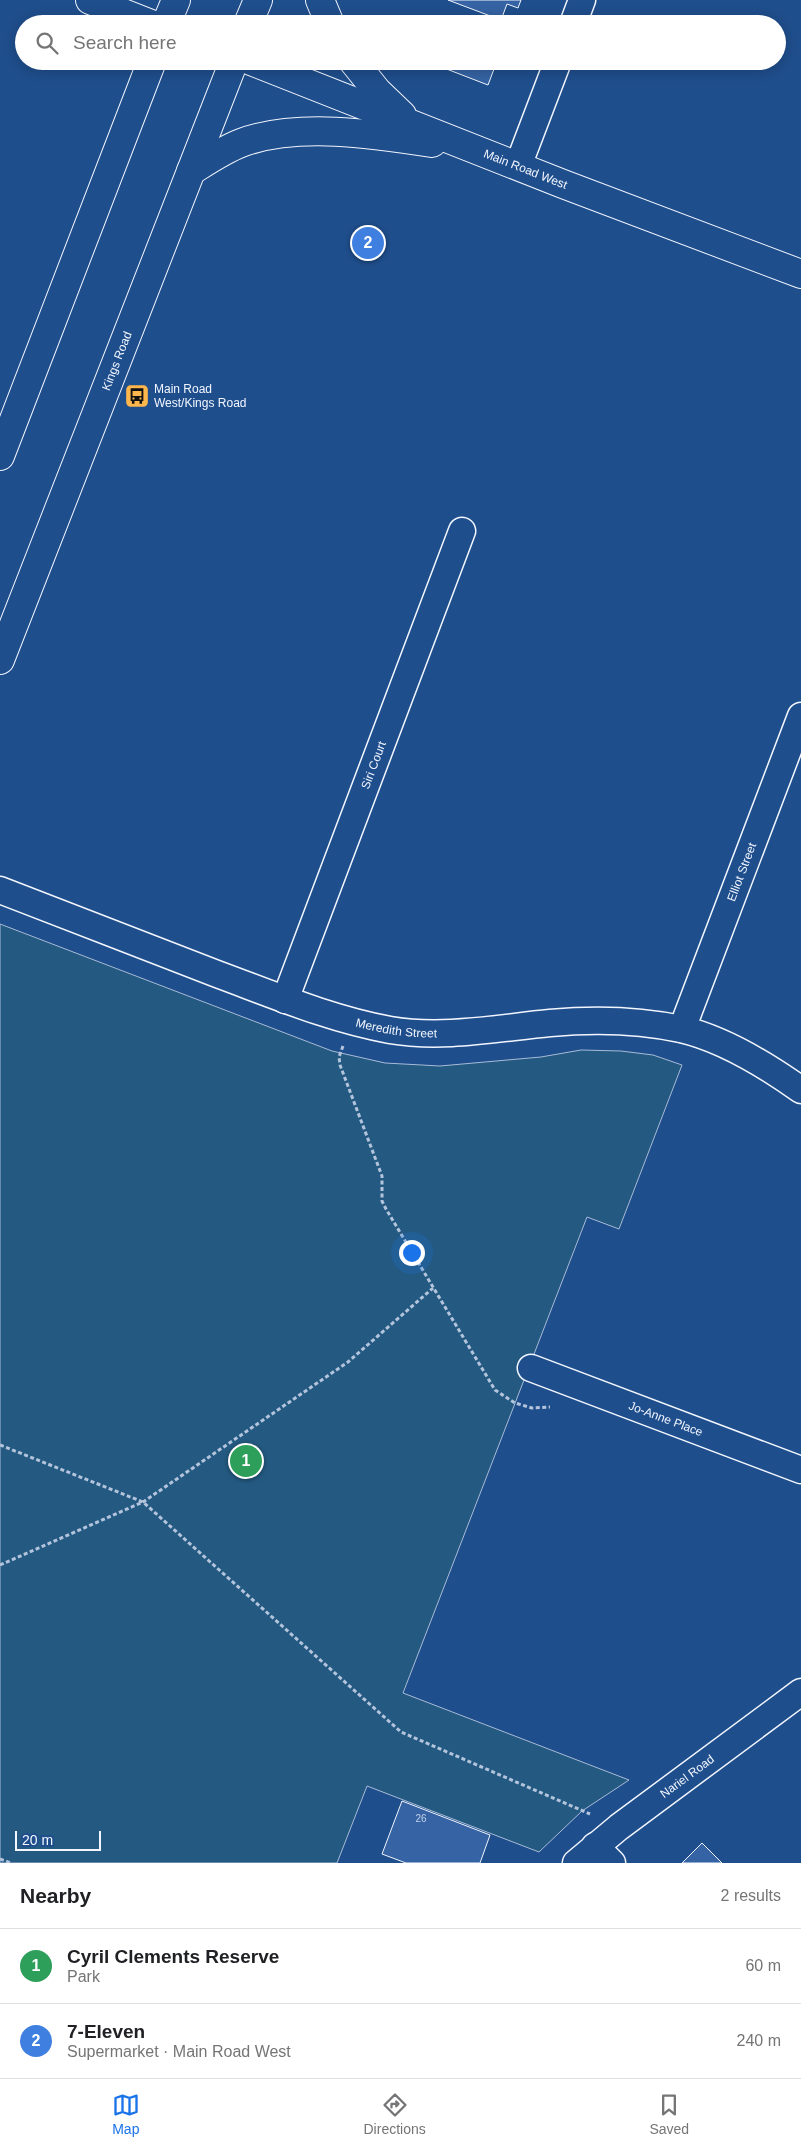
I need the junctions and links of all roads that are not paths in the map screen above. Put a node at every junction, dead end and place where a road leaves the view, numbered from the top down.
1 (90, 0) edge
2 (176, 0) edge
3 (258, 0) edge
4 (320, 0) edge
5 (582, 0) edge
6 (128, 15) edge
7 (170, 15) edge
8 (252, 15) edge
9 (326, 15) edge
10 (576, 15) edge
11 (149, 70) edge
12 (230, 70) edge
13 (274, 70) edge
14 (360, 70) edge
15 (555, 70) edge
16 (411, 124) junction
17 (478, 150) junction
18 (518, 166) junction
19 (191, 171) junction
20 (801, 274) edge
21 (0, 456) edge
22 (462, 531) dead end
23 (0, 660) edge
24 (801, 716) edge
25 (0, 890) edge
26 (285, 1000) junction
27 (682, 1030) junction
28 (801, 1090) edge
29 (531, 1368) dead end
30 (801, 1470) edge
31 (801, 1692) edge
32 (594, 1857) edge

1 - 6 main road
2 - 7 main road
3 - 8 main road
4 - 9 main road
5 - 10 street
11 - 21 main road
12 - 19 main road, Kings Road
13 - 16 main road, Main Road West
14 - 16 main road
15 - 18 street
16 - 17 main road, Main Road West
17 - 18 main road, Main Road West
17 - 19 main road
18 - 20 main road, Main Road West
19 - 23 main road, Kings Road
22 - 26 street, Siri Court
24 - 27 street, Elliot Street
25 - 26 street, Meredith Street
26 - 27 street, Meredith Street
27 - 28 street, Meredith Street
29 - 30 street, Jo-Anne Place
31 - 32 street, Nariel Road

